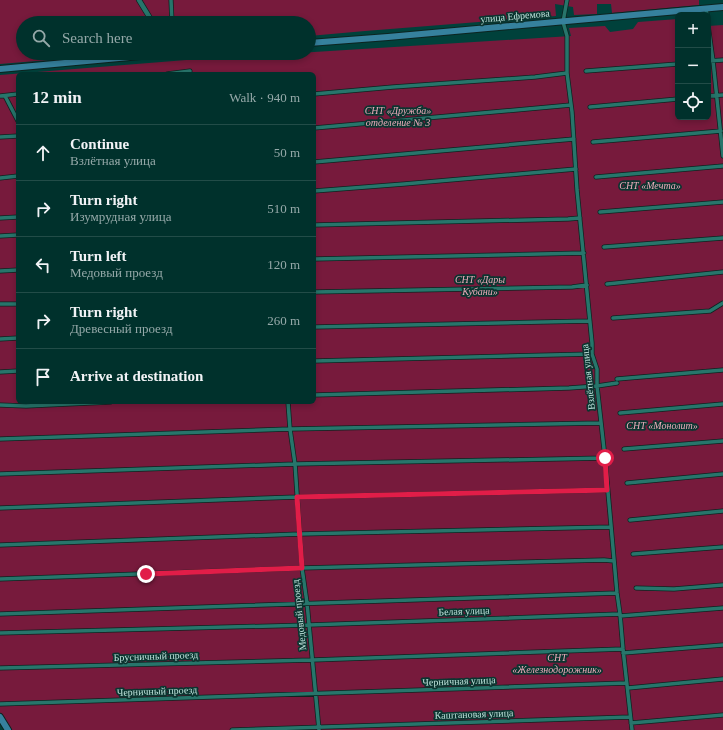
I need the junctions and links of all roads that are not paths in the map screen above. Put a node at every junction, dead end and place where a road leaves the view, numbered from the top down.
1 (139, 0) edge
2 (171, 0) edge
3 (567, 0) edge
4 (723, 7) edge
5 (706, 12) edge
6 (675, 14) edge
7 (149, 16) edge
8 (172, 16) edge
9 (564, 22) junction
10 (316, 42) edge
11 (711, 47) edge
12 (97, 60) edge
13 (723, 60) edge
14 (713, 61) junction
15 (675, 64) edge
16 (0, 70) edge
17 (190, 71) dead end
18 (586, 71) dead end
19 (182, 72) edge
20 (567, 73) junction
21 (16, 94) edge
22 (316, 94) edge
23 (717, 95) junction
24 (723, 95) edge
25 (0, 96) edge
26 (5, 96) junction
27 (711, 96) edge
28 (675, 99) edge
29 (571, 105) junction
30 (590, 107) dead end
31 (16, 117) edge
32 (316, 128) edge
33 (722, 131) edge
34 (16, 136) edge
35 (0, 138) edge
36 (574, 139) junction
37 (593, 142) dead end
38 (723, 156) edge
39 (316, 162) edge
40 (723, 166) edge
41 (576, 169) junction
42 (16, 176) edge
43 (596, 177) dead end
44 (0, 178) edge
45 (316, 191) edge
46 (723, 202) edge
47 (600, 212) dead end
48 (16, 217) edge
49 (0, 218) edge
50 (580, 218) junction
51 (316, 225) edge
52 (16, 235) edge
53 (0, 236) edge
54 (723, 238) edge
55 (604, 247) dead end
56 (584, 253) junction
57 (316, 259) edge
58 (0, 270) edge
59 (16, 270) edge
60 (723, 272) edge
61 (607, 284) dead end
62 (587, 285) junction
63 (316, 292) edge
64 (723, 303) edge
65 (0, 304) edge
66 (16, 304) edge
67 (613, 318) dead end
68 (590, 321) junction
69 (316, 327) edge
70 (16, 338) edge
71 (0, 339) edge
72 (592, 354) junction
73 (316, 361) edge
74 (723, 370) edge
75 (16, 371) edge
76 (0, 372) edge
77 (597, 386) junction
78 (316, 395) edge
79 (68, 404) edge
80 (288, 404) edge
81 (723, 404) edge
82 (0, 406) edge
83 (620, 413) dead end
84 (601, 424) junction
85 (290, 429) junction
86 (0, 439) edge
87 (723, 441) edge
88 (624, 449) dead end
89 (605, 458) junction
90 (295, 464) junction
91 (0, 474) edge
92 (723, 474) edge
93 (627, 483) dead end
94 (607, 490) junction
95 (297, 497) junction
96 (0, 508) edge
97 (723, 511) edge
98 (630, 520) dead end
99 (611, 527) junction
100 (300, 534) junction
101 (0, 544) edge
102 (723, 547) edge
103 (633, 554) dead end
104 (614, 561) junction
105 (302, 568) junction
106 (0, 579) edge
107 (723, 585) edge
108 (636, 588) dead end
109 (617, 593) junction
110 (307, 603) junction
111 (723, 608) edge
112 (0, 614) edge
113 (620, 615) junction
114 (309, 625) junction
115 (0, 633) edge
116 (723, 645) edge
117 (623, 651) junction
118 (312, 660) junction
119 (0, 668) edge
120 (723, 679) edge
121 (627, 683) junction
122 (628, 688) junction
123 (315, 694) junction
124 (0, 704) edge
125 (723, 715) edge
126 (0, 717) edge
127 (630, 717) junction
128 (631, 723) junction
129 (319, 729) edge
130 (8, 730) edge
131 (232, 730) edge
132 (632, 730) edge

1 - 7 street
2 - 8 street
3 - 9 street, Взлётная улица
4 - 5 main road, улица Ефремова
6 - 9 main road, улица Ефремова
9 - 10 main road, улица Ефремова
9 - 20 street, Взлётная улица
11 - 14 street
12 - 16 main road
13 - 14 street
14 - 23 street
15 - 18 street
17 - 19 street
20 - 22 street
20 - 29 street, Взлётная улица
21 - 26 street
23 - 24 street
23 - 27 street
23 - 33 street
25 - 26 street
26 - 31 street
28 - 30 street
29 - 32 street
29 - 36 street, Взлётная улица
33 - 37 street
33 - 38 street
34 - 35 street
36 - 39 street
36 - 41 street, Взлётная улица
40 - 43 street
41 - 45 street
41 - 50 street, Взлётная улица
42 - 44 street
46 - 47 street
48 - 49 street
50 - 51 street
50 - 56 street, Взлётная улица
52 - 53 street
54 - 55 street
56 - 57 street
56 - 62 street, Взлётная улица
58 - 59 street
60 - 61 street
62 - 63 street
62 - 68 street, Взлётная улица
64 - 67 street
65 - 66 street
68 - 69 street
68 - 72 street, Взлётная улица
70 - 71 street
72 - 73 street
72 - 77 street, Взлётная улица
74 - 77 street
75 - 76 street
77 - 78 street
77 - 84 street, Взлётная улица
79 - 82 street
80 - 85 street, Медовый проезд
81 - 83 street
84 - 85 street
84 - 89 street, Взлётная улица
85 - 86 street
85 - 90 street, Медовый проезд
87 - 88 street
89 - 90 street
89 - 94 street, Взлётная улица
90 - 91 street
90 - 95 street, Медовый проезд
92 - 93 street
94 - 95 street
94 - 99 street, Взлётная улица
95 - 96 street
95 - 100 street, Медовый проезд
97 - 98 street
99 - 100 street
99 - 104 street, Взлётная улица
100 - 101 street
100 - 105 street, Медовый проезд
102 - 103 street
104 - 105 street
104 - 109 street, Взлётная улица
105 - 106 street
105 - 110 street, Медовый проезд
107 - 108 street
109 - 110 street
109 - 113 street, Взлётная улица
110 - 112 street
110 - 114 street, Медовый проезд
111 - 113 street, Белая улица
113 - 114 street, Белая улица
113 - 117 street, Взлётная улица
114 - 115 street, Белая улица
114 - 118 street, Медовый проезд
116 - 117 street, Брусничный проезд
117 - 118 street, Брусничный проезд
117 - 121 street, Взлётная улица
118 - 119 street, Брусничный проезд
118 - 123 street, Медовый проезд
120 - 122 street
121 - 122 street, Взлётная улица
121 - 123 street, Черничная улица
122 - 127 street, Взлётная улица
123 - 124 street, Черничный проезд
123 - 129 street, Медовый проезд
125 - 128 street
126 - 130 main road
127 - 128 street, Взлётная улица
127 - 129 street, Каштановая улица
128 - 132 street, Взлётная улица
129 - 131 street, Каштановая улица

